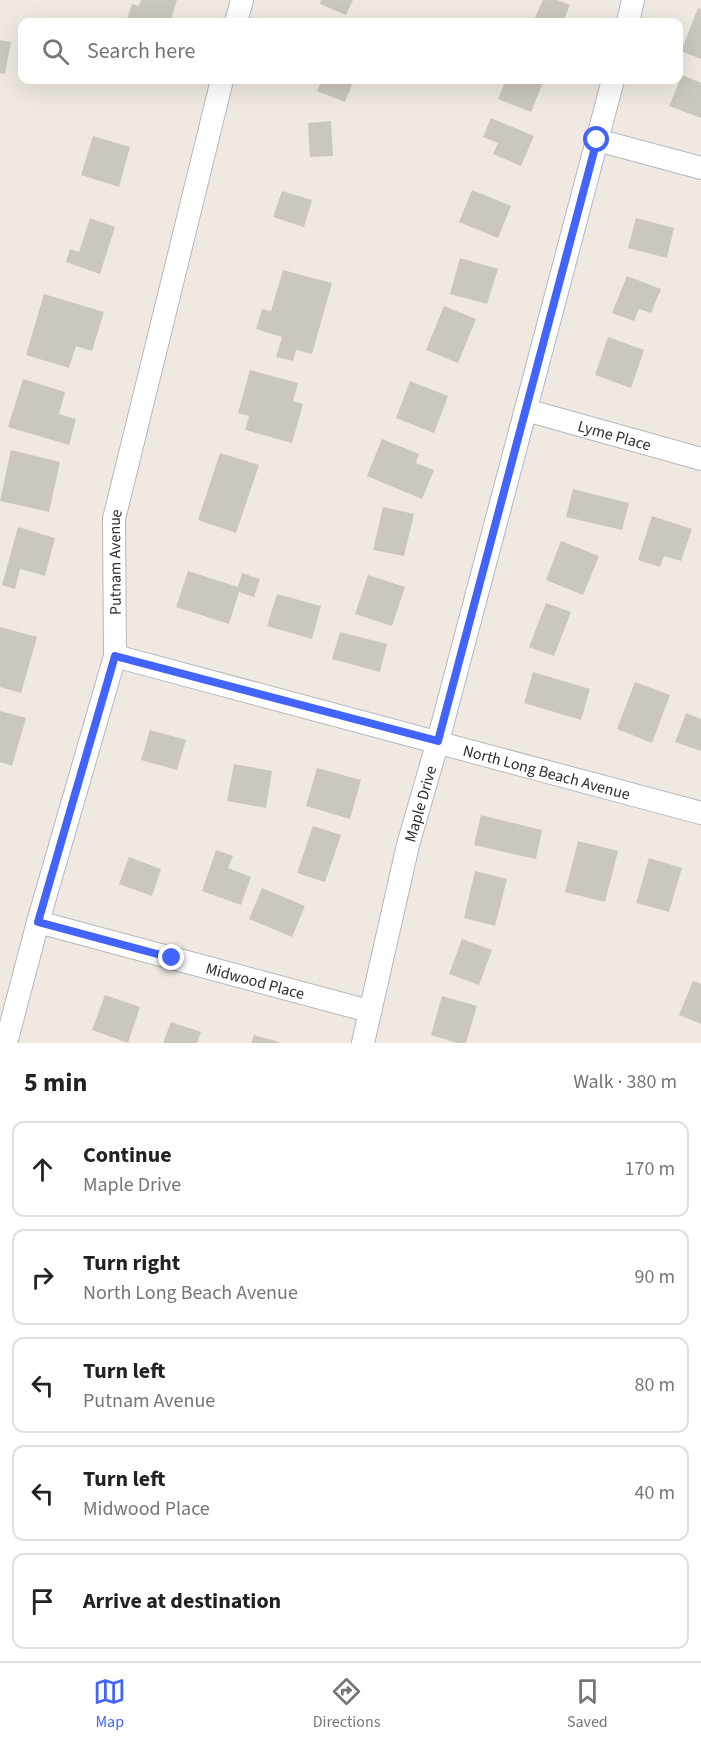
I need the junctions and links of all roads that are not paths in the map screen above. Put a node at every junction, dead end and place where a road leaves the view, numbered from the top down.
1 (242, 0) edge
2 (633, 0) edge
3 (238, 18) edge
4 (629, 18) edge
5 (221, 84) edge
6 (612, 84) edge
7 (597, 140) junction
8 (701, 168) edge
9 (526, 410) junction
10 (701, 459) edge
11 (115, 656) junction
12 (438, 741) junction
13 (701, 813) edge
14 (38, 922) junction
15 (369, 1011) junction
16 (6, 1043) edge
17 (363, 1043) edge

1 - 3 street
2 - 4 street
5 - 11 street, Putnam Avenue
6 - 7 street, Maple Drive
7 - 8 street
7 - 9 street, Maple Drive
9 - 10 street, Lyme Place
9 - 12 street, Maple Drive
11 - 12 street, North Long Beach Avenue
11 - 14 street, Putnam Avenue
12 - 13 street, North Long Beach Avenue
12 - 15 street, Maple Drive
14 - 15 street, Midwood Place
14 - 16 street, Putnam Avenue
15 - 17 street, Maple Drive

